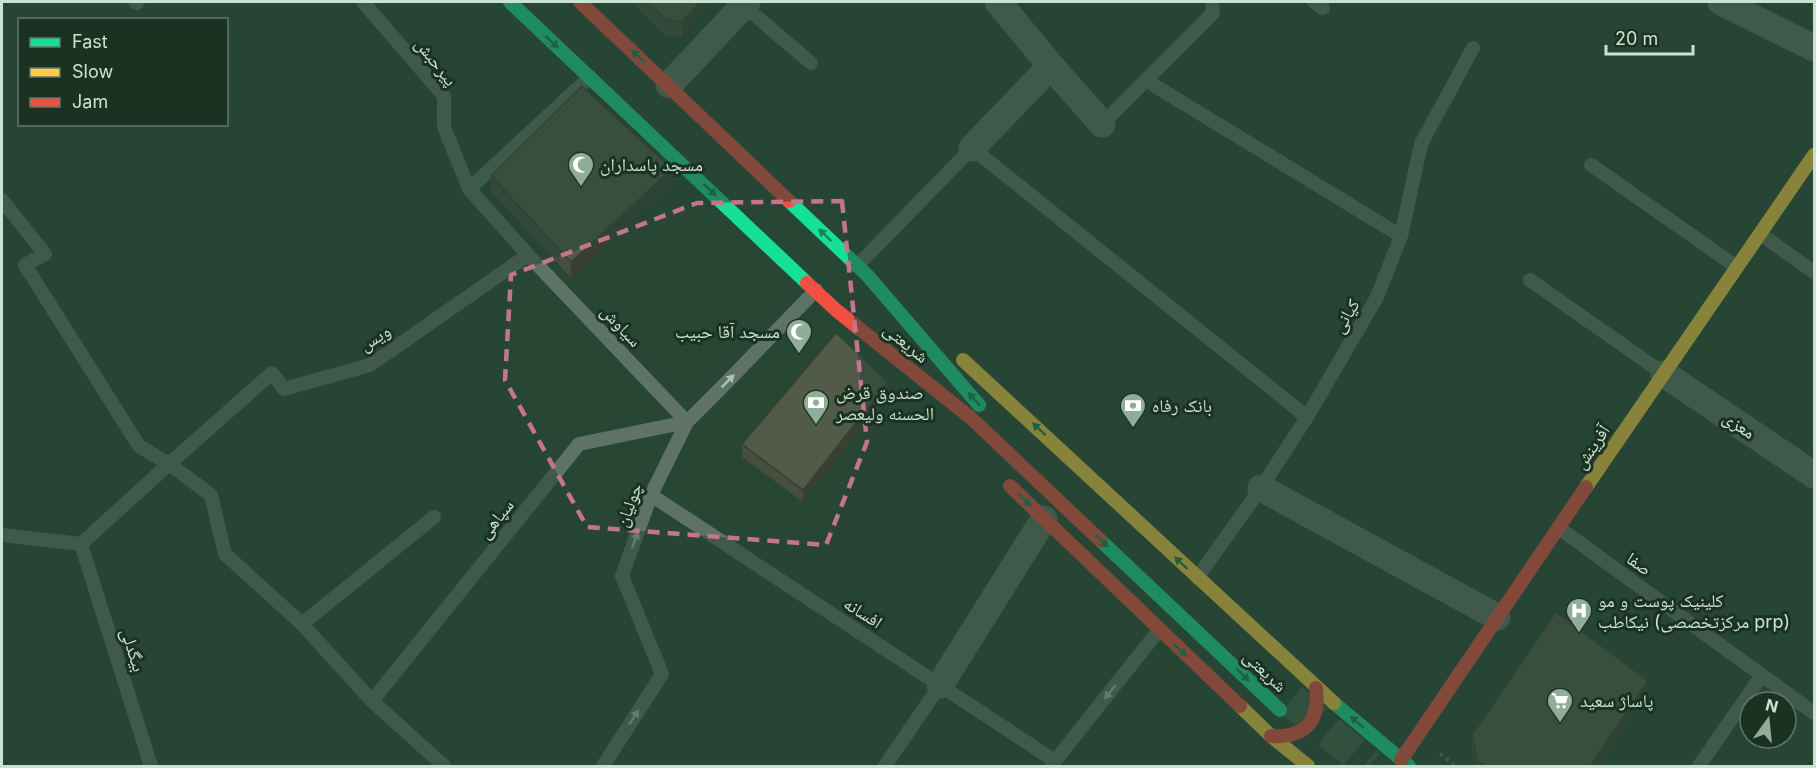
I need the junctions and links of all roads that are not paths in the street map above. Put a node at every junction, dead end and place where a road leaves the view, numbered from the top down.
1 (363, 2) edge
2 (510, 2) edge
3 (580, 2) edge
4 (998, 2) edge
5 (1212, 2) edge
6 (1721, 2) edge
7 (745, 3) edge
8 (1473, 48) dead end
9 (1815, 48) edge
10 (811, 63) dead end
11 (1051, 66) junction
12 (590, 77) junction
13 (1146, 81) junction
14 (669, 85) junction
15 (1102, 124) joint
16 (972, 148) junction
17 (1815, 155) edge
18 (1591, 165) dead end
19 (470, 189) junction
20 (2, 200) edge
21 (1760, 234) junction
22 (1401, 236) junction
23 (528, 255) junction
24 (1737, 267) junction
25 (862, 271) junction
26 (1815, 272) edge
27 (1530, 280) dead end
28 (816, 290) junction
29 (836, 310) junction
30 (1664, 374) junction
31 (909, 385) dead end
32 (990, 416) dead end
33 (1307, 417) junction
34 (687, 422) junction
35 (169, 464) junction
36 (1815, 476) edge
37 (1001, 477) dead end
38 (1261, 488) junction
39 (651, 495) junction
40 (434, 518) dead end
41 (1044, 519) junction
42 (1559, 528) junction
43 (2, 535) edge
44 (81, 544) junction
45 (1197, 578) junction
46 (1497, 617) junction
47 (302, 624) junction
48 (1159, 630) junction
49 (1762, 675) junction
50 (940, 685) junction
51 (1316, 688) junction
52 (372, 701) junction
53 (1280, 710) tunnel mouth
54 (1815, 713) edge
55 (1271, 736) junction
56 (1053, 764) edge
57 (1402, 764) edge
58 (151, 766) edge
59 (444, 766) edge
60 (603, 766) edge
61 (885, 766) edge
62 (1308, 766) edge
63 (1699, 766) edge

1 - 19 lane, پیرحبش
2 -> 12 main road, شریعتی
14 -> 3 main road, شریعتی
4 - 11 street
5 - 13 lane
6 - 9 street
7 - 10 lane
7 - 14 street
8 - 22 lane, کیانی
11 - 15 street
11 - 16 street
12 - 19 lane
12 -> 28 main road, شریعتی
13 - 15 lane
13 - 22 lane
25 -> 14 main road, شریعتی
16 - 25 lane
16 - 33 lane
17 - 21 main road, آفرینش
18 - 24 lane
19 - 23 lane
20 - 35 lane
21 - 24 main road, آفرینش
21 - 26 lane
22 - 33 lane, کیانی
23 - 34 lane, سیاوش
23 - 35 lane, ویس
24 - 30 main road, آفرینش
32 -> 25 main road, شریعتی
45 -> 25 main road
27 - 30 lane
28 - 29 main road, شریعتی
34 -> 28 lane, چولیان
29 - 31 main road
29 -> 53 main road, شریعتی
30 - 36 street, معزی
30 - 42 main road, آفرینش
33 - 38 lane, کیانی
34 - 39 lane, چولیان
34 - 52 lane, سپاهی
35 - 44 lane
35 - 47 lane
37 -> 41 main road
38 - 45 lane, کیانی
38 - 46 street
39 - 50 lane, افسانه
60 -> 39 lane, چولیان
40 - 47 lane
41 - 48 main road
41 - 50 street
42 - 46 main road, آفرینش
42 - 49 lane, صفا
43 - 44 lane
44 - 58 lane, بیگدلی
45 - 51 main road
46 - 57 main road, آفرینش
47 - 52 lane
48 -> 55 main road
48 -> 56 lane
49 - 54 lane, صفا
49 - 63 lane
50 - 56 lane, افسانه
50 - 61 lane
51 - 55 main road
57 -> 51 main road
52 - 59 lane
55 - 62 main road

